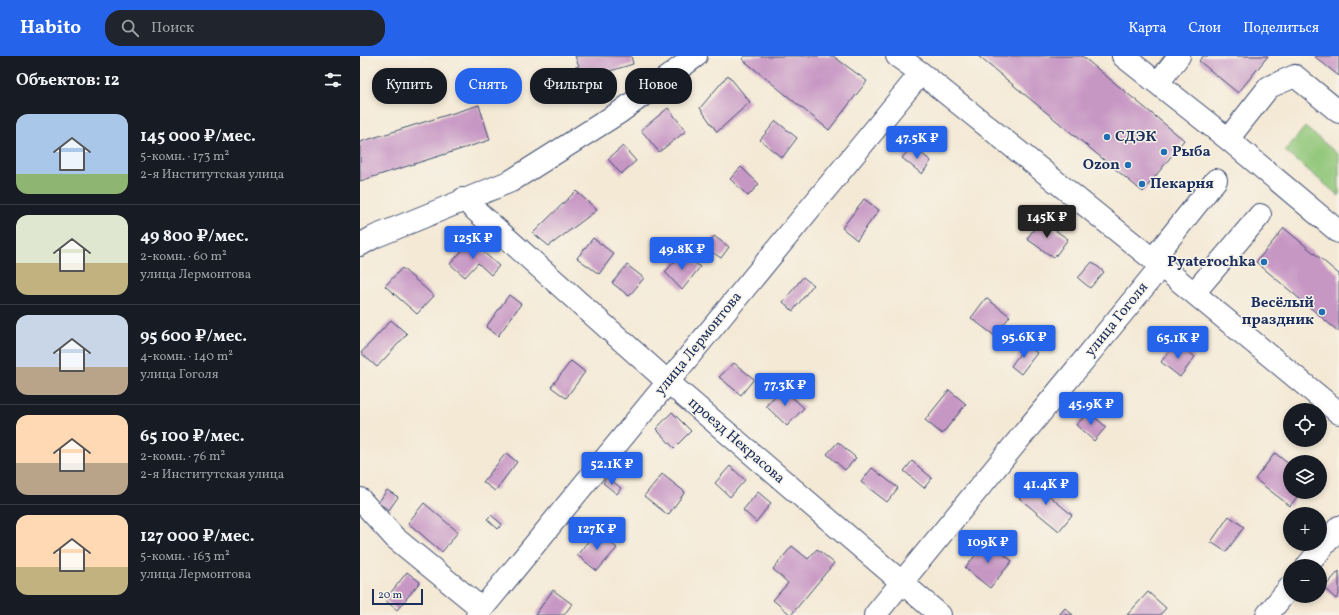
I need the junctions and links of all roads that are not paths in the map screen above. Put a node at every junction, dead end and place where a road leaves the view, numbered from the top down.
1 (696, 56) edge
2 (897, 56) edge
3 (1123, 56) edge
4 (1179, 56) edge
5 (921, 73) junction
6 (1158, 83) junction
7 (1339, 112) edge
8 (1228, 139) junction
9 (1216, 180) dead end
10 (463, 200) junction
11 (1260, 215) dead end
12 (1339, 232) edge
13 (360, 245) edge
14 (1157, 262) junction
15 (1194, 293) junction
16 (668, 382) junction
17 (1339, 413) edge
18 (360, 499) edge
19 (1339, 527) edge
20 (1313, 559) edge
21 (902, 583) junction
22 (1283, 596) edge
23 (479, 612) edge
24 (876, 615) edge
25 (940, 615) edge
26 (1267, 615) edge

1 - 10 street
2 - 5 street
3 - 6 street
4 - 6 street
5 - 14 street
5 - 16 street, улица Лермонтова
6 - 8 street
7 - 8 street
8 - 12 street
9 - 14 street, улица Гоголя
10 - 13 street
10 - 16 street, проезд Некрасова
11 - 15 street
14 - 15 street
14 - 21 street, улица Гоголя
15 - 17 street
16 - 21 street, проезд Некрасова
16 - 23 street, улица Лермонтова
18 - 23 street
19 - 20 street
21 - 24 street, улица Гоголя
21 - 25 street, проезд Некрасова
22 - 26 street

